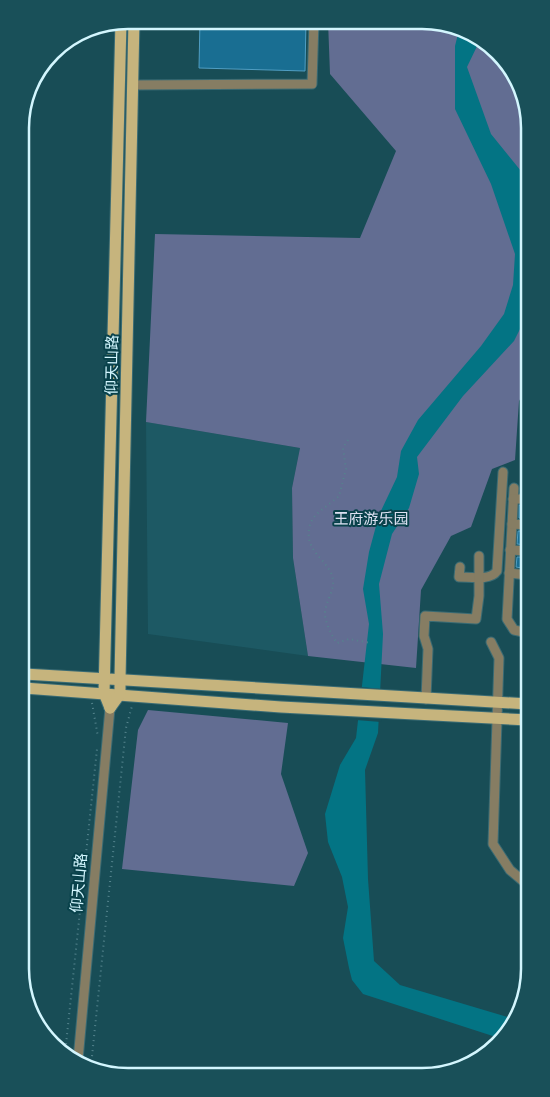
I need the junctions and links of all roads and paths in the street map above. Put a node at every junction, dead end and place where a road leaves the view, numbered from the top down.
1 (120, 29) edge
2 (134, 29) edge
3 (314, 29) edge
4 (132, 85) junction
5 (348, 440) dead end
6 (503, 472) dead end
7 (514, 488) dead end
8 (513, 499) junction
9 (521, 499) edge
10 (512, 524) junction
11 (521, 525) edge
12 (510, 550) junction
13 (521, 551) edge
14 (478, 556) dead end
15 (460, 567) dead end
16 (509, 573) junction
17 (521, 574) edge
18 (479, 577) junction
19 (521, 632) edge
20 (491, 642) dead end
21 (371, 643) dead end
22 (29, 674) edge
23 (105, 678) junction
24 (120, 679) junction
25 (29, 688) edge
26 (86, 692) junction
27 (104, 693) junction
28 (120, 694) junction
29 (139, 695) junction
30 (423, 699) junction
31 (497, 702) junction
32 (521, 704) edge
33 (110, 708) junction
34 (497, 718) junction
35 (521, 720) edge
36 (98, 738) dead end
37 (97, 747) dead end
38 (521, 879) edge
39 (66, 1047) edge
40 (78, 1055) edge
41 (91, 1061) edge

1 - 23 main road, 仰天山路
2 - 4 main road, 仰天山路
3 - 4 street
4 - 24 main road, 仰天山路
5 - 21 path
6 - 18 street
7 - 8 street
8 - 9 street
8 - 10 street
10 - 11 street
10 - 12 street
12 - 13 street
12 - 16 street
14 - 18 street
15 - 18 street
16 - 17 street
16 - 19 street
18 - 30 street
20 - 31 street
22 - 23 main road
23 - 24 main road
23 - 27 main road, 仰天山路
24 - 28 main road, 仰天山路
24 - 30 main road
25 - 26 main road
26 - 27 main road
26 - 36 path
27 - 28 main road
27 - 33 main road, 仰天山路
28 - 29 main road
28 - 33 main road
29 - 34 main road
29 - 41 path
30 - 31 main road
31 - 32 main road
31 - 34 street
33 - 40 street, 仰天山路
34 - 35 main road
34 - 38 street
37 - 39 path

